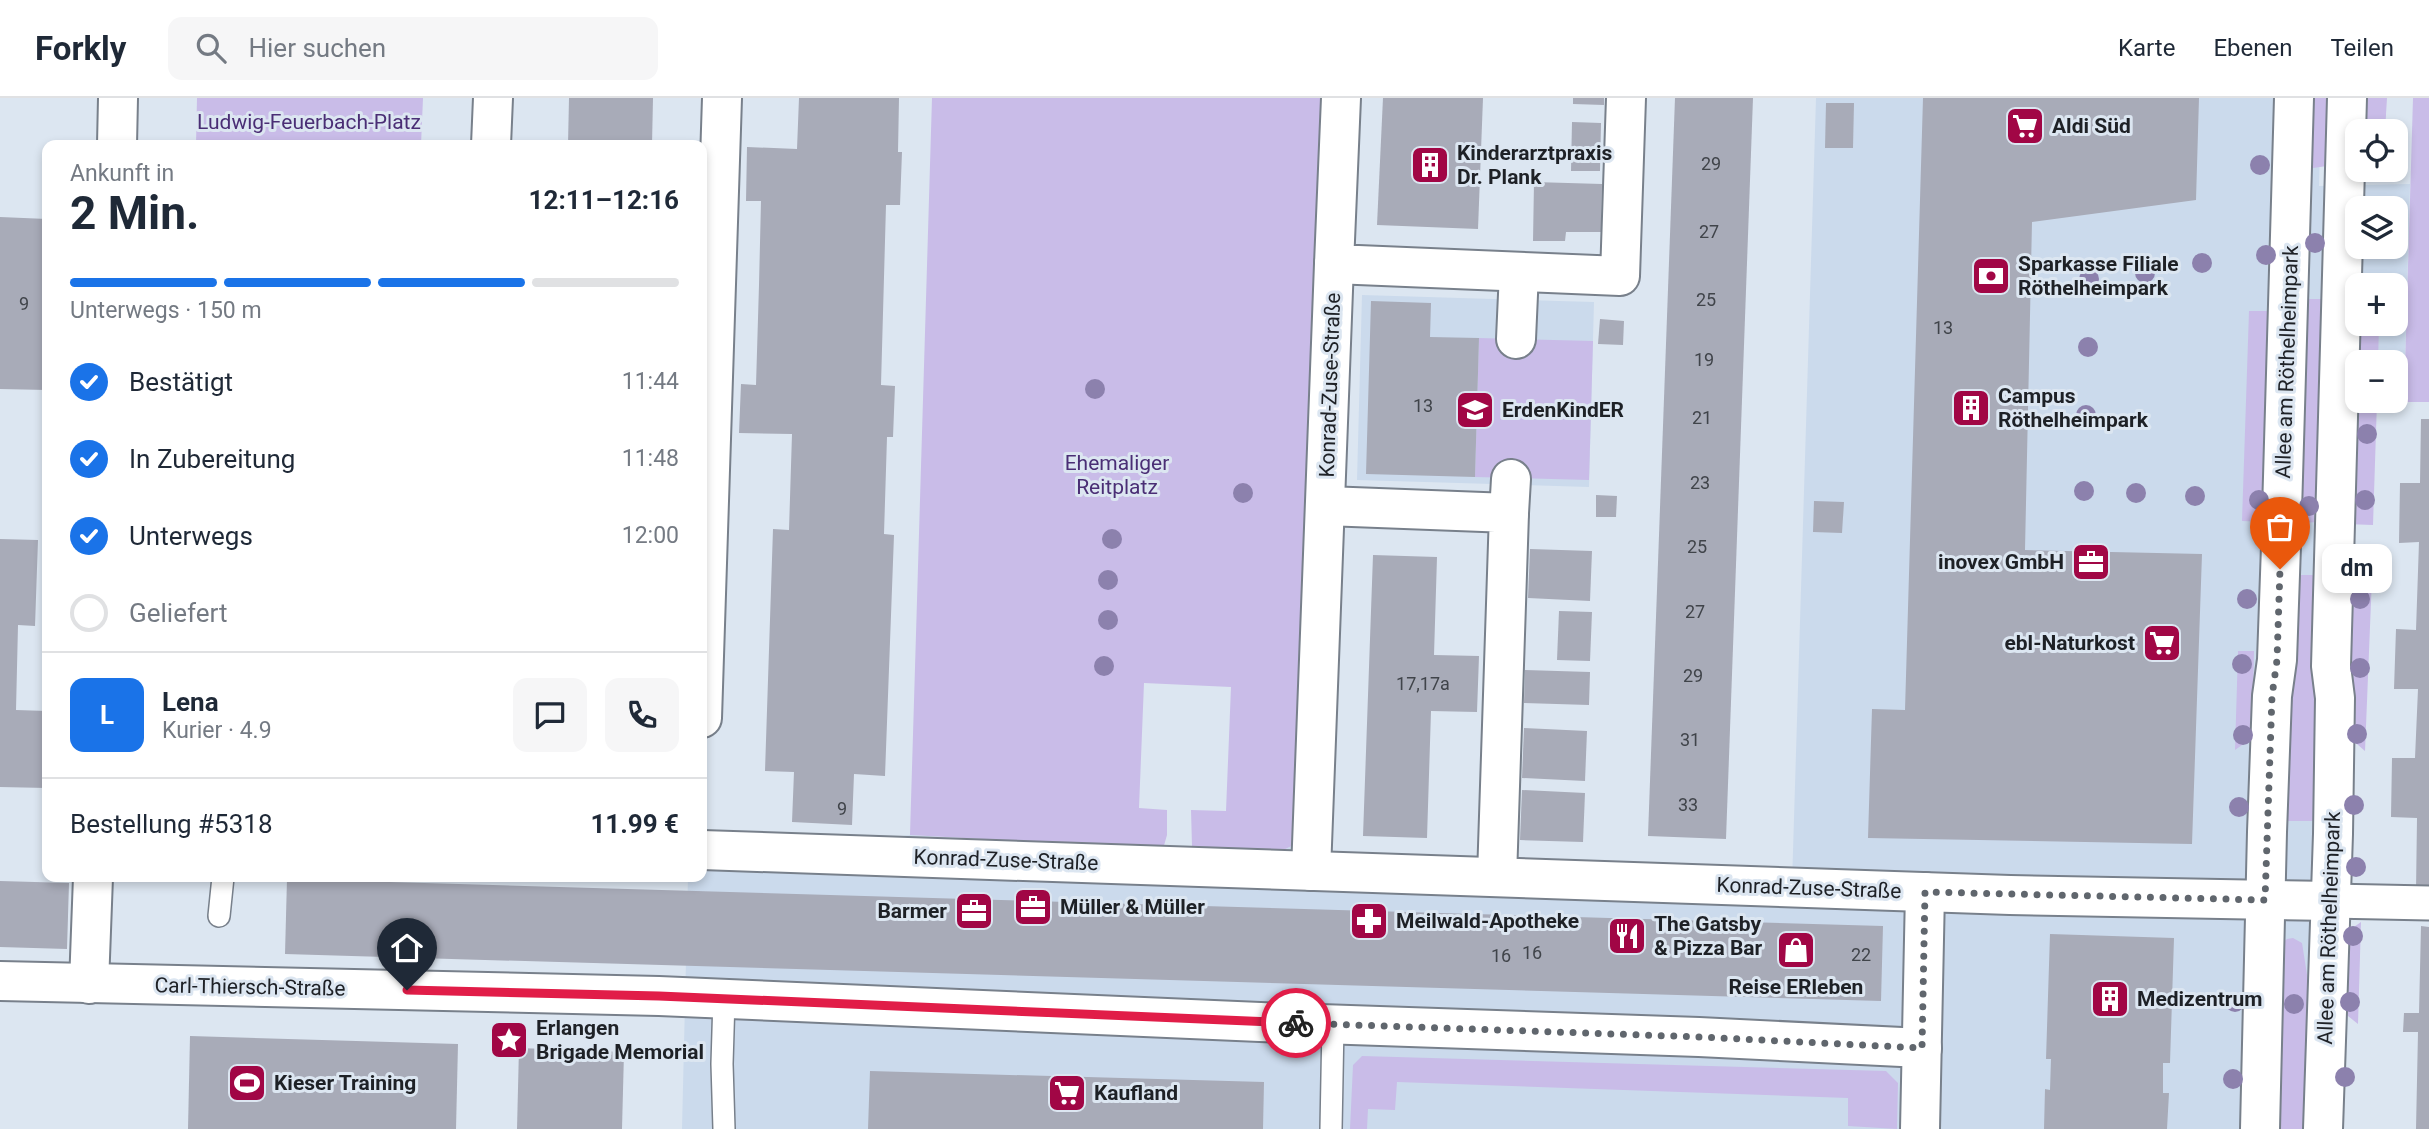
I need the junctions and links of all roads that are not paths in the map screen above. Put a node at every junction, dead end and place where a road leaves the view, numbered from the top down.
1 (118, 98) edge
2 (493, 98) edge
3 (722, 98) edge
4 (1341, 98) edge
5 (1626, 98) edge
6 (2294, 98) edge
7 (2347, 98) edge
8 (117, 140) edge
9 (491, 140) edge
10 (1334, 264) junction
11 (1519, 272) junction
12 (709, 285) edge
13 (1516, 339) dead end
14 (707, 409) edge
15 (1326, 506) junction
16 (707, 850) edge
17 (1311, 871) junction
18 (1496, 877) junction
19 (93, 882) edge
20 (222, 882) edge
21 (1925, 892) junction
22 (2265, 900) junction
23 (2331, 901) junction
24 (2429, 904) edge
25 (219, 916) dead end
26 (0, 981) edge
27 (89, 984) junction
28 (724, 999) junction
29 (1333, 1024) junction
30 (1922, 1048) junction
31 (724, 1129) edge
32 (1331, 1129) edge
33 (1920, 1129) edge
34 (2260, 1129) edge
35 (2323, 1129) edge

1 - 8 street
2 - 9 street
3 - 12 street
4 - 10 street, Konrad-Zuse-Straße
5 - 11 street
6 - 22 street, Allee am Röthelheimpark
7 - 23 street, Allee am Röthelheimpark
10 - 11 street
10 - 15 street, Konrad-Zuse-Straße
11 - 13 street
12 - 14 street
15 - 17 street, Konrad-Zuse-Straße
15 - 18 street, Konrad-Zuse-Straße
16 - 17 street, Konrad-Zuse-Straße
17 - 18 street, Konrad-Zuse-Straße
18 - 21 street, Konrad-Zuse-Straße
19 - 27 street
20 - 25 lane
21 - 22 street, Konrad-Zuse-Straße
21 - 30 street
22 - 23 street, Konrad-Zuse-Straße
22 - 34 street, Allee am Röthelheimpark
23 - 24 street
23 - 35 street, Allee am Röthelheimpark
26 - 27 street, Carl-Thiersch-Straße
27 - 28 street, Carl-Thiersch-Straße
28 - 29 street, Carl-Thiersch-Straße
28 - 31 lane
29 - 30 street, Carl-Thiersch-Straße
29 - 32 lane
30 - 33 street

